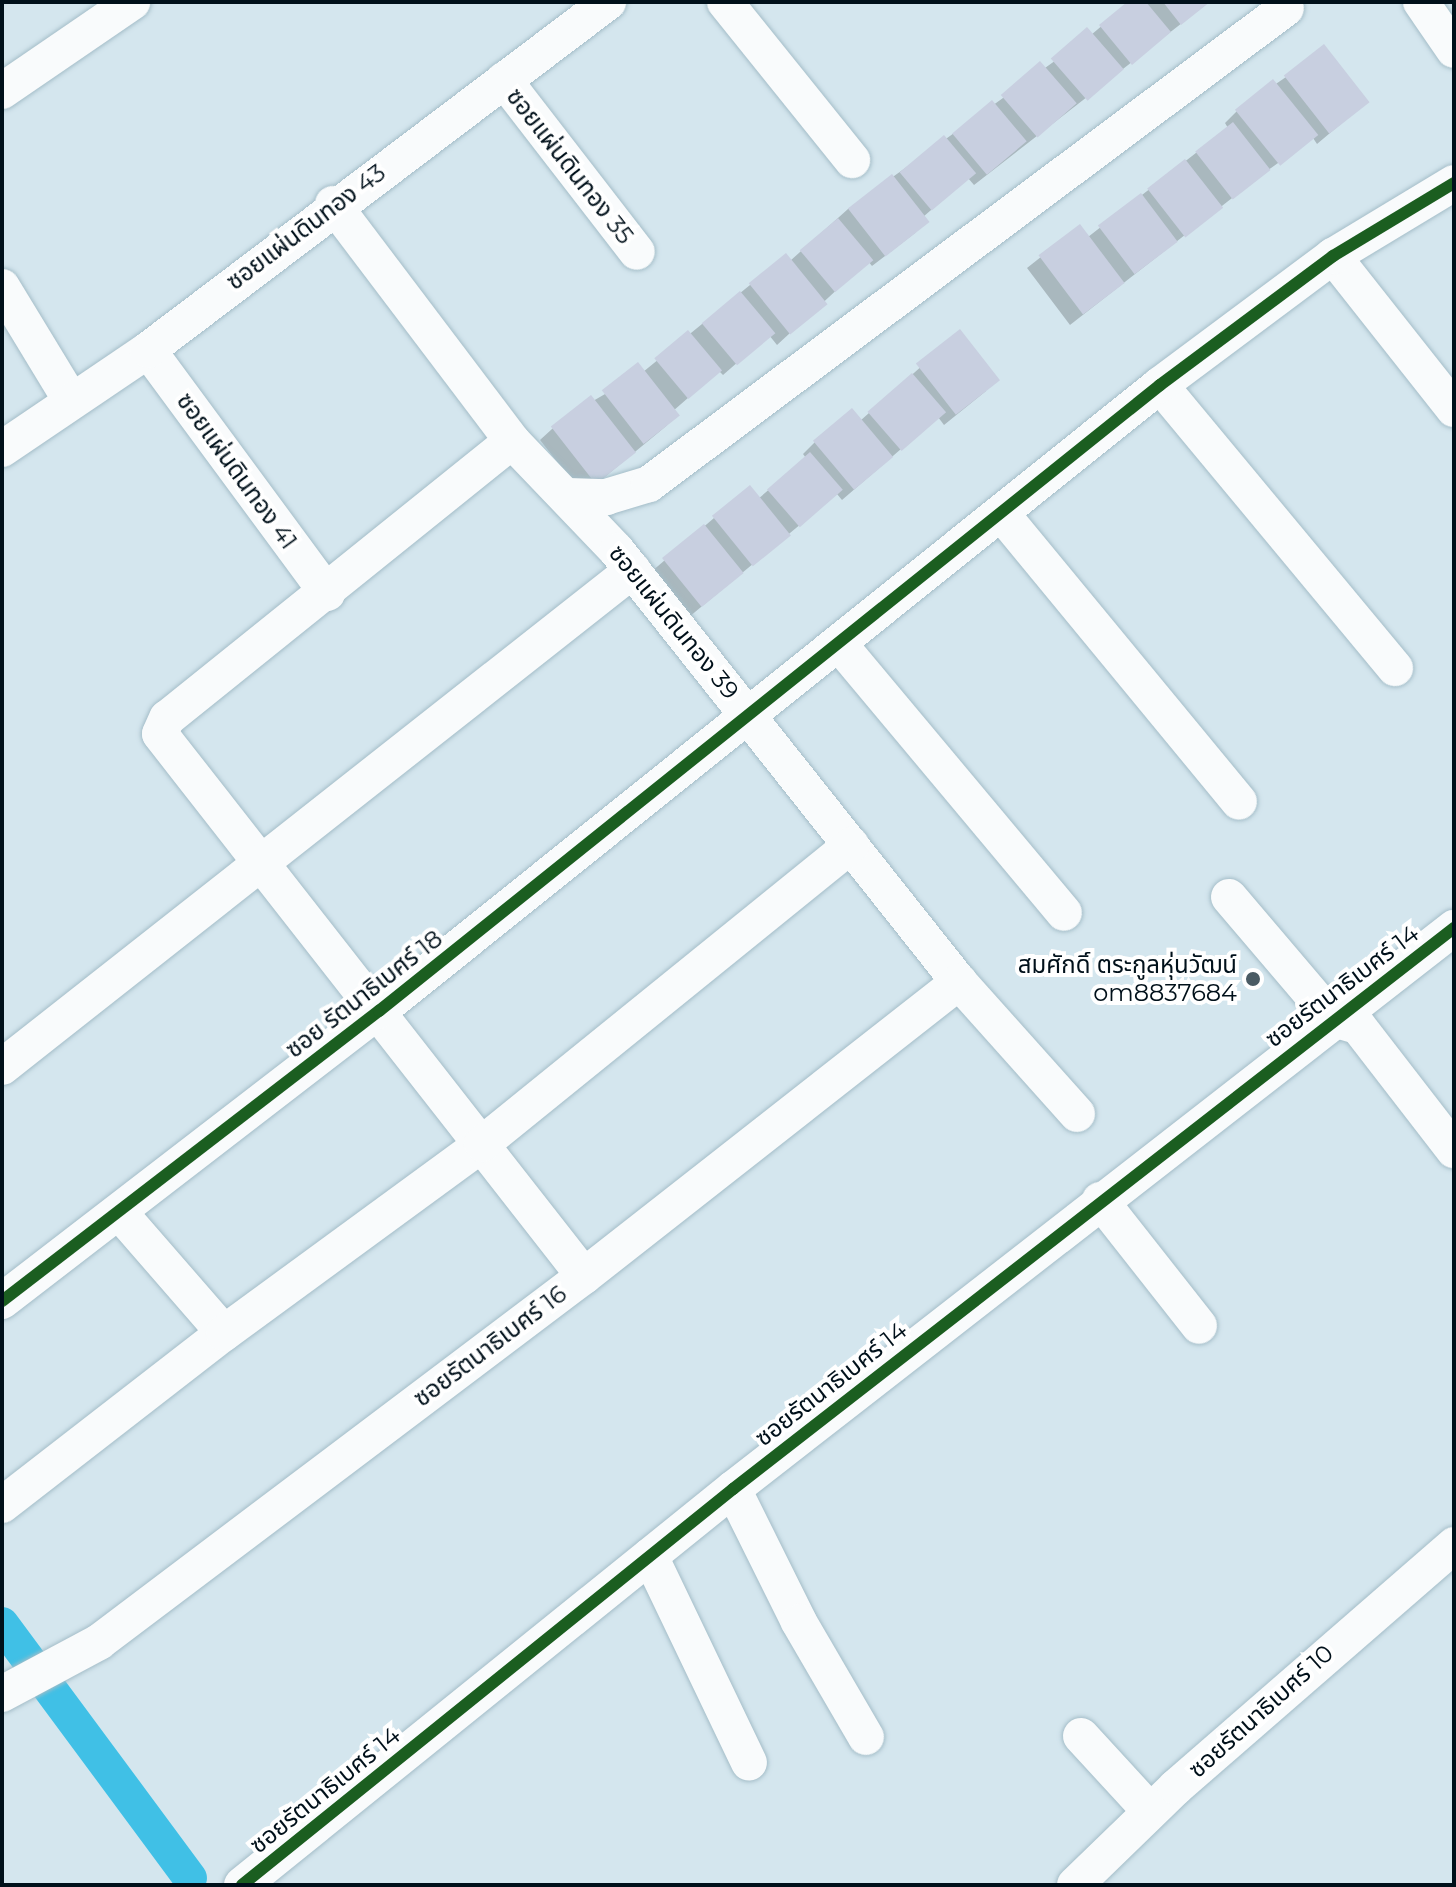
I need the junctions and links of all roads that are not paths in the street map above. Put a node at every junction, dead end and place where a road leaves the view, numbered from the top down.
1 (132, 2) edge
2 (608, 2) edge
3 (725, 2) edge
4 (1421, 2) edge
5 (1286, 8) dead end
6 (1454, 50) edge
7 (504, 80) junction
8 (2, 91) edge
9 (852, 160) dead end
10 (1454, 183) edge
11 (333, 204) junction
12 (637, 252) dead end
13 (1333, 256) junction
14 (2, 287) edge
15 (148, 350) junction
16 (1160, 385) junction
17 (70, 399) junction
18 (1454, 409) edge
19 (512, 441) junction
20 (2, 449) edge
21 (649, 484) junction
22 (568, 496) junction
23 (1001, 513) junction
24 (625, 560) junction
25 (327, 593) junction
26 (840, 645) junction
27 (1395, 668) dead end
28 (749, 716) junction
29 (1239, 802) dead end
30 (851, 845) junction
31 (260, 862) junction
32 (1229, 897) dead end
33 (1064, 913) dead end
34 (1454, 928) edge
35 (959, 982) junction
36 (379, 1011) junction
37 (1333, 1019) junction
38 (2, 1067) edge
39 (1077, 1114) dead end
40 (482, 1144) junction
41 (1454, 1150) edge
42 (1100, 1200) junction
43 (119, 1212) junction
44 (584, 1276) junction
45 (2, 1301) edge
46 (1199, 1326) dead end
47 (224, 1333) junction
48 (733, 1489) junction
49 (2, 1505) edge
50 (1454, 1545) edge
51 (650, 1556) junction
52 (4, 1692) edge
53 (1081, 1736) dead end
54 (866, 1737) dead end
55 (749, 1763) dead end
56 (1150, 1811) junction
57 (242, 1885) edge
58 (1075, 1885) edge

1 - 8 street
2 - 7 street, ซอยแผ่นดินทอง 43
3 - 9 street
4 - 6 street
5 - 21 street
7 - 11 street, ซอยแผ่นดินทอง 43
7 - 12 street, ซอยแผ่นดินทอง 35
10 - 13 street, ซอย รัตนาธิเบศร์ 18
11 - 15 street, ซอยแผ่นดินทอง 43
11 - 19 street, ซอยแผ่นดินทอง 39
13 - 16 street, ซอย รัตนาธิเบศร์ 18
13 - 18 street
14 - 17 street
15 - 17 street, ซอยแผ่นดินทอง 43
15 - 25 street, ซอยแผ่นดินทอง 41
16 - 23 street, ซอย รัตนาธิเบศร์ 18
16 - 27 street
17 - 20 street, ซอยแผ่นดินทอง 43
19 - 22 street, ซอยแผ่นดินทอง 39
19 - 25 street
21 - 22 street
21 - 24 street
22 - 24 street, ซอยแผ่นดินทอง 39
23 - 26 street, ซอย รัตนาธิเบศร์ 18
23 - 29 street
24 - 28 street, ซอยแผ่นดินทอง 39
24 - 31 street
25 - 31 street
26 - 28 street, ซอย รัตนาธิเบศร์ 18
26 - 33 street
28 - 30 street, ซอยแผ่นดินทอง 39
28 - 36 street, ซอย รัตนาธิเบศร์ 18
30 - 35 street, ซอยแผ่นดินทอง 39
30 - 40 street
31 - 36 street
31 - 38 street
32 - 37 street
34 - 37 street, ซอยรัตนาธิเบศร์ 14
35 - 39 street, ซอยแผ่นดินทอง 39
35 - 44 street, ซอยรัตนาธิเบศร์ 16
36 - 40 street
36 - 43 street, ซอย รัตนาธิเบศร์ 18
37 - 41 street
37 - 42 street, ซอยรัตนาธิเบศร์ 14
40 - 44 street
40 - 47 street
42 - 46 street
42 - 48 street, ซอยรัตนาธิเบศร์ 14
43 - 45 street, ซอย รัตนาธิเบศร์ 18
43 - 47 street
44 - 52 street, ซอยรัตนาธิเบศร์ 16
47 - 49 street
48 - 51 street, ซอยรัตนาธิเบศร์ 14
48 - 54 street
50 - 56 street, ซอยรัตนาธิเบศร์ 10
51 - 55 street
51 - 57 street, ซอยรัตนาธิเบศร์ 14
53 - 56 street
56 - 58 street, ซอยรัตนาธิเบศร์ 10

